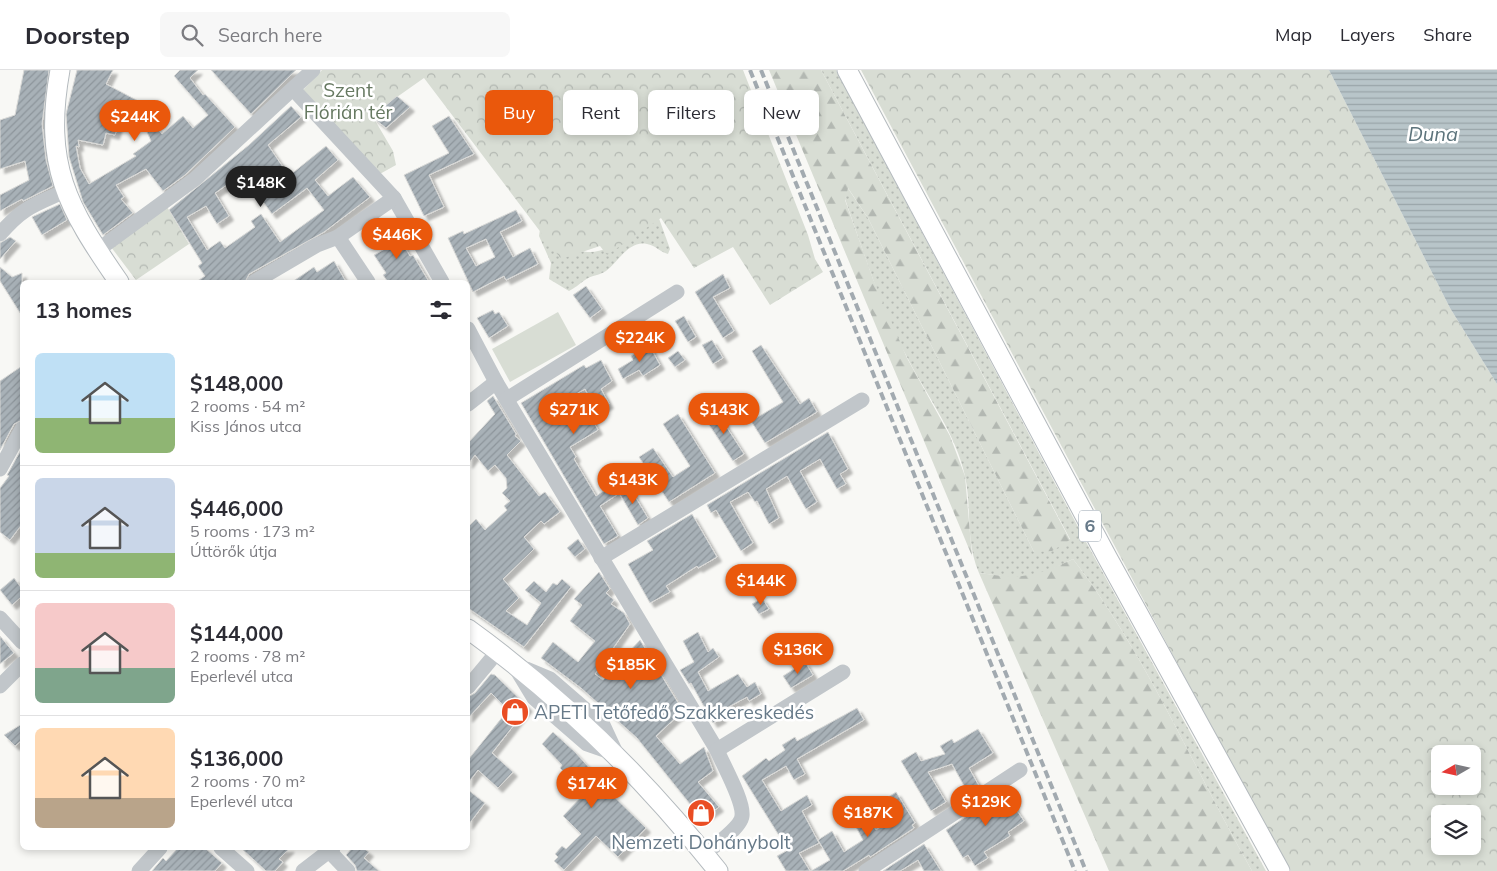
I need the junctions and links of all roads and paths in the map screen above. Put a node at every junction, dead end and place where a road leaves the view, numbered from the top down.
1 (60, 70) edge
2 (313, 70) edge
3 (847, 70) edge
4 (293, 89) junction
5 (65, 192) junction
6 (394, 198) junction
7 (0, 234) edge
8 (338, 237) junction
9 (106, 244) dead end
10 (118, 280) edge
11 (257, 280) edge
12 (367, 280) edge
13 (441, 280) edge
14 (677, 292) dead end
15 (470, 333) edge
16 (496, 382) junction
17 (507, 399) junction
18 (862, 400) dead end
19 (470, 402) edge
20 (20, 433) edge
21 (0, 469) edge
22 (601, 558) junction
23 (0, 618) edge
24 (470, 630) edge
25 (20, 640) edge
26 (498, 651) junction
27 (20, 666) edge
28 (843, 672) dead end
29 (470, 685) edge
30 (0, 686) edge
31 (716, 750) junction
32 (1020, 770) dead end
33 (158, 850) edge
34 (223, 850) edge
35 (331, 850) edge
36 (704, 853) junction
37 (139, 871) edge
38 (247, 871) edge
39 (303, 871) edge
40 (348, 871) edge
41 (718, 871) edge
42 (866, 871) edge
43 (1280, 871) edge

1 - 5 main road
2 - 4 street
3 - 43 main road, 6
4 - 6 street
4 - 9 street
5 - 7 street
5 - 10 main road
6 - 8 street
6 - 13 street
8 - 11 street
8 - 12 street
14 - 17 street
15 - 16 street
16 - 17 street
16 - 19 street
17 - 22 street
18 - 22 street
20 - 21 street
22 - 31 street
23 - 25 street
24 - 26 main road
26 - 29 street
26 - 36 main road
27 - 30 street
28 - 31 street
31 - 36 street
32 - 42 street
33 - 37 street
34 - 38 street
35 - 39 street
35 - 40 street
36 - 41 main road

